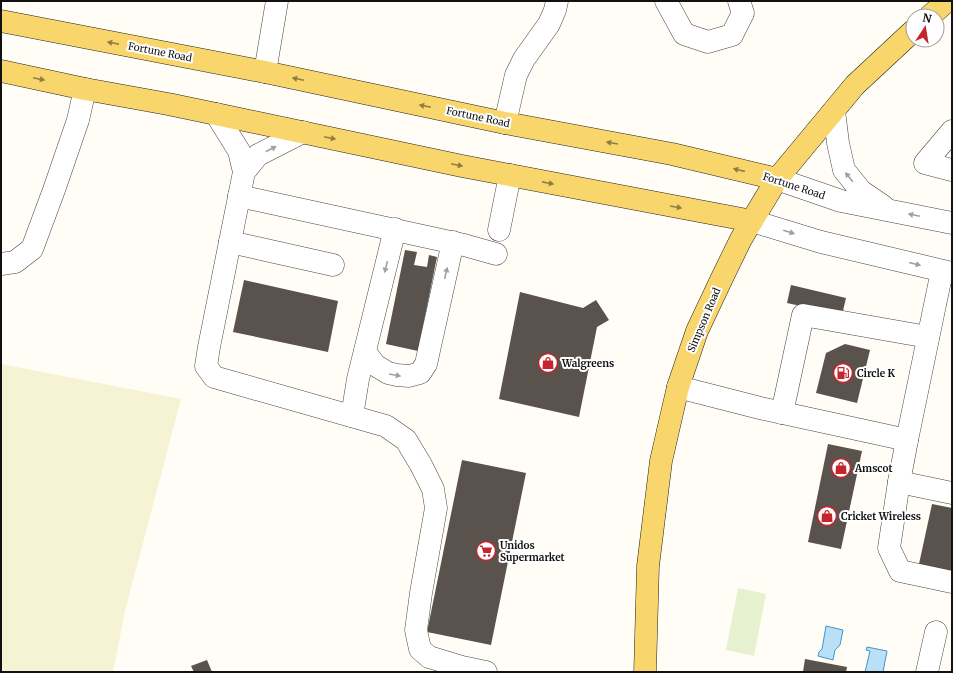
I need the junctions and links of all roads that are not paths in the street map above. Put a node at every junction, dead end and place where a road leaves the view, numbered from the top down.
1 (277, 1) edge
2 (557, 1) edge
3 (666, 1) edge
4 (739, 1) edge
5 (946, 1) edge
6 (952, 6) edge
7 (939, 8) edge
8 (1, 21) edge
9 (905, 38) edge
10 (1, 71) edge
11 (265, 72) junction
12 (85, 89) junction
13 (834, 111) junction
14 (216, 114) junction
15 (505, 123) junction
16 (952, 131) edge
17 (303, 132) junction
18 (952, 170) edge
19 (244, 172) junction
20 (510, 175) junction
21 (777, 179) junction
22 (239, 196) junction
23 (889, 210) junction
24 (752, 221) junction
25 (952, 223) edge
26 (395, 230) junction
27 (499, 230) dead end
28 (230, 242) junction
29 (453, 242) junction
30 (496, 254) dead end
31 (1, 264) edge
32 (333, 265) dead end
33 (947, 272) edge
34 (928, 337) junction
35 (365, 352) junction
36 (678, 387) junction
37 (782, 413) junction
38 (352, 416) junction
39 (907, 440) junction
40 (899, 482) junction
41 (952, 494) edge
42 (952, 582) edge
43 (936, 632) dead end
44 (486, 672) edge
45 (645, 672) edge
46 (927, 672) edge

1 - 11 street
2 - 15 street
3 - 4 street
5 - 6 street
5 - 7 main road
11 -> 8 main road, Fortune Road
9 - 13 main road, Simpson Road
10 -> 12 main road
15 -> 11 main road, Fortune Road
12 - 14 main road
12 - 31 street
13 - 21 main road, Simpson Road
23 -> 13 street
14 - 17 main road
14 - 19 street
21 -> 15 main road, Fortune Road
16 - 18 street
19 -> 17 street
17 -> 20 main road
19 - 22 street
20 -> 24 main road
20 - 27 street
21 - 23 street, Fortune Road
21 - 24 main road, Simpson Road
22 - 26 street
22 - 28 street
25 -> 23 street, Fortune Road
24 -> 33 street
24 - 36 main road, Simpson Road
26 - 29 street
26 -> 35 street
28 - 32 street
28 - 38 street
29 - 30 street
35 -> 29 street
33 - 34 street
34 - 37 street
34 - 39 street
35 - 38 street
36 - 37 street
36 - 45 main road, Simpson Road
37 - 39 street
38 - 44 street
39 - 40 street
40 - 41 street
40 - 42 street
43 - 46 street

